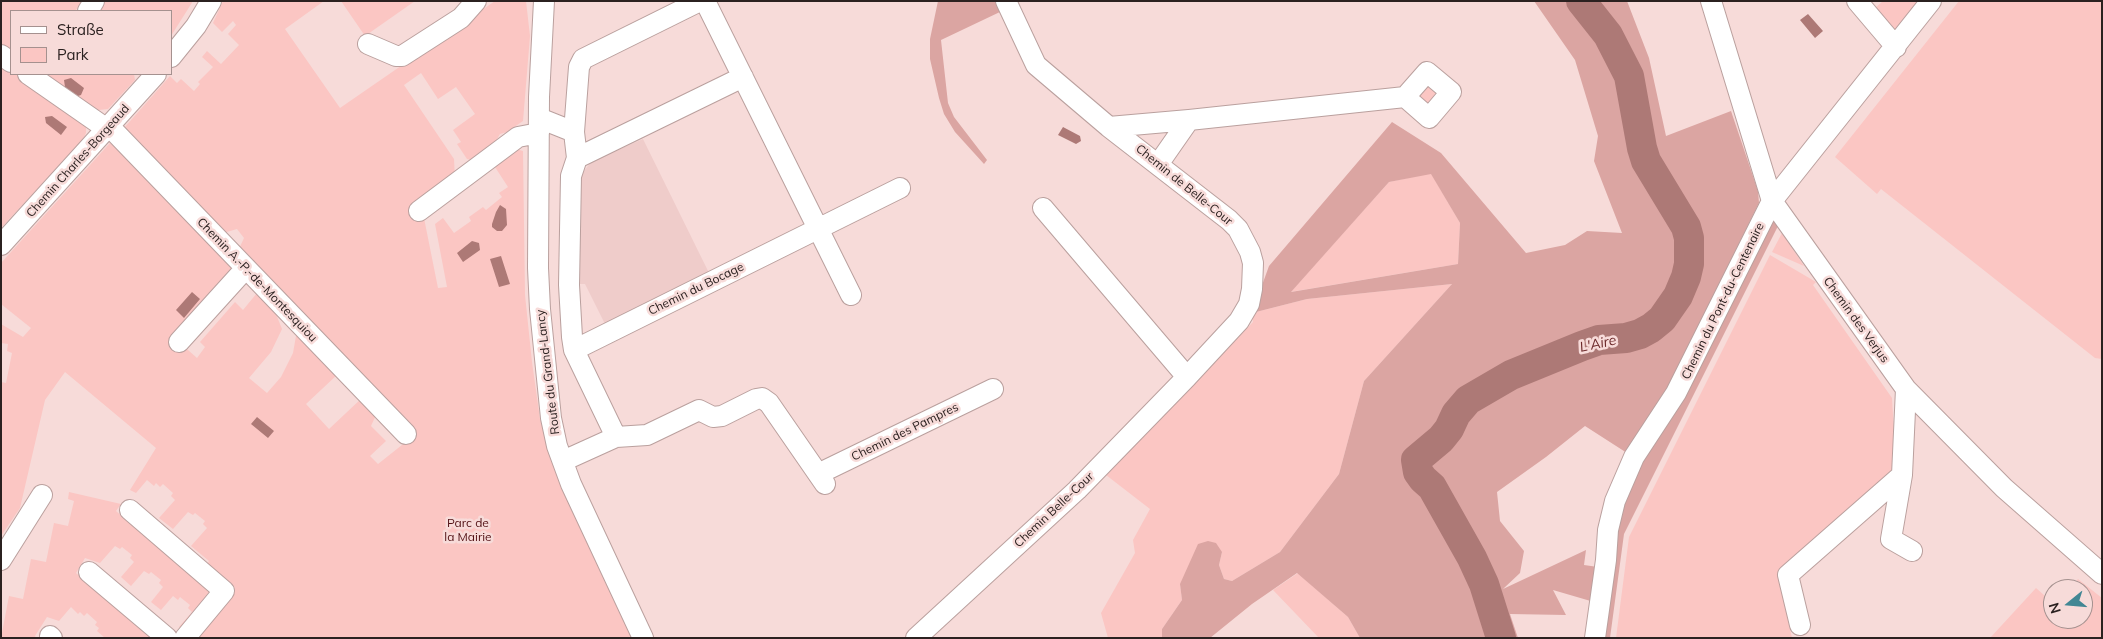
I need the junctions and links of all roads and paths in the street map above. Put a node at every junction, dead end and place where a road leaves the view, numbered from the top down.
1 (211, 1) edge
2 (476, 1) edge
3 (544, 1) edge
4 (700, 1) edge
5 (705, 1) edge
6 (1006, 1) edge
7 (1710, 1) edge
8 (1857, 1) edge
9 (1931, 1) edge
10 (368, 44) dead end
11 (1896, 47) junction
12 (172, 56) edge
13 (29, 75) edge
14 (154, 75) edge
15 (743, 77) junction
16 (1405, 97) dead end
17 (1189, 120) junction
18 (539, 126) junction
19 (1110, 126) junction
20 (108, 128) junction
21 (574, 132) junction
22 (1159, 164) junction
23 (574, 167) junction
24 (540, 187) junction
25 (900, 188) dead end
26 (1772, 201) junction
27 (1043, 208) dead end
28 (419, 211) dead end
29 (810, 232) junction
30 (1, 245) edge
31 (246, 268) junction
32 (851, 295) dead end
33 (179, 342) dead end
34 (574, 350) junction
35 (1187, 377) junction
36 (992, 389) dead end
37 (1906, 390) junction
38 (406, 434) dead end
39 (616, 437) junction
40 (563, 461) junction
41 (1902, 475) junction
42 (42, 494) dead end
43 (130, 510) dead end
44 (1912, 551) dead end
45 (1, 560) edge
46 (89, 572) dead end
47 (2102, 574) edge
48 (1800, 625) dead end
49 (167, 638) edge
50 (186, 638) edge
51 (643, 638) edge
52 (916, 638) edge
53 (1595, 638) edge

1 - 12 street
2 - 10 street
3 - 18 street, Route du Grand-Lancy
4 - 21 street
5 - 15 street
6 - 19 street, Chemin de Belle-Cour
7 - 26 street, Chemin des Verjus
8 - 11 street
9 - 11 street, Chemin du Pont-du-Centenaire
11 - 26 street, Chemin du Pont-du-Centenaire
13 - 20 street, Chemin A.-P.-de-Montesquiou
14 - 20 street, Chemin Charles-Borgeaud
15 - 23 street
15 - 29 street
16 - 17 street, Chemin de Belle-Cour
17 - 19 street, Chemin de Belle-Cour
17 - 22 street
18 - 21 street
18 - 24 street, Route du Grand-Lancy
18 - 28 street
19 - 22 street, Chemin de Belle-Cour
20 - 30 street, Chemin Charles-Borgeaud
20 - 31 street, Chemin A.-P.-de-Montesquiou
21 - 23 street
22 - 35 street, Chemin de Belle-Cour
23 - 24 street
23 - 34 street
24 - 40 street, Route du Grand-Lancy
25 - 29 street, Chemin du Bocage
26 - 37 street, Chemin des Verjus
26 - 53 street, Chemin du Pont-du-Centenaire
27 - 35 street
29 - 32 street
29 - 34 street, Chemin du Bocage
31 - 33 street
31 - 38 street, Chemin A.-P.-de-Montesquiou
34 - 39 street
35 - 52 street, Chemin Belle-Cour
36 - 39 street, Chemin des Pampres
37 - 41 street
37 - 47 street, Chemin des Verjus
39 - 40 street, Chemin des Pampres
40 - 51 street, Route du Grand-Lancy
41 - 44 street
41 - 48 street
42 - 45 street
43 - 50 street
46 - 49 street

